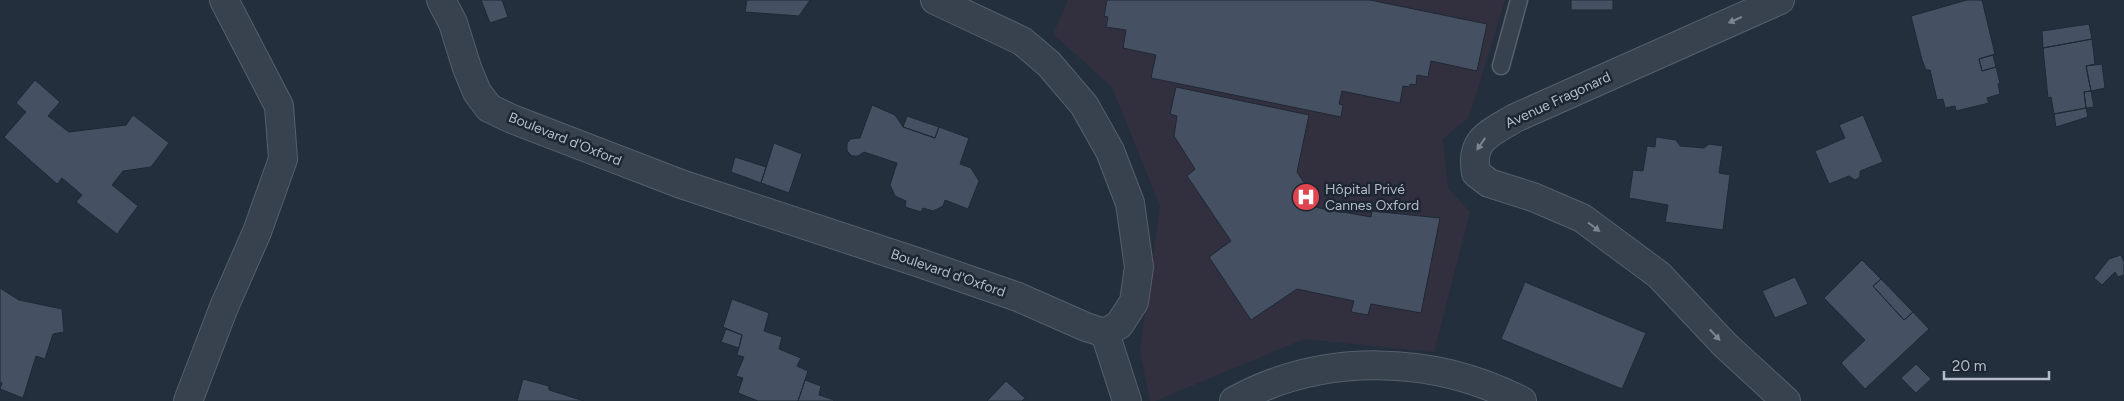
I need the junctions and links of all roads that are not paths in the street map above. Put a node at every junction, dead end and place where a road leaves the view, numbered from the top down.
1 (224, 0) edge
2 (441, 0) edge
3 (935, 0) edge
4 (1519, 0) edge
5 (1780, 0) edge
6 (1502, 66) dead end
7 (1105, 333) junction
8 (188, 401) edge
9 (1127, 401) edge
10 (1234, 401) edge
11 (1522, 401) edge
12 (1786, 401) edge

1 - 8 street
2 - 7 street, Boulevard d'Oxford
3 - 7 street
4 - 6 lane
5 -> 12 street, Avenue Fragonard
7 - 9 street
10 - 11 street

